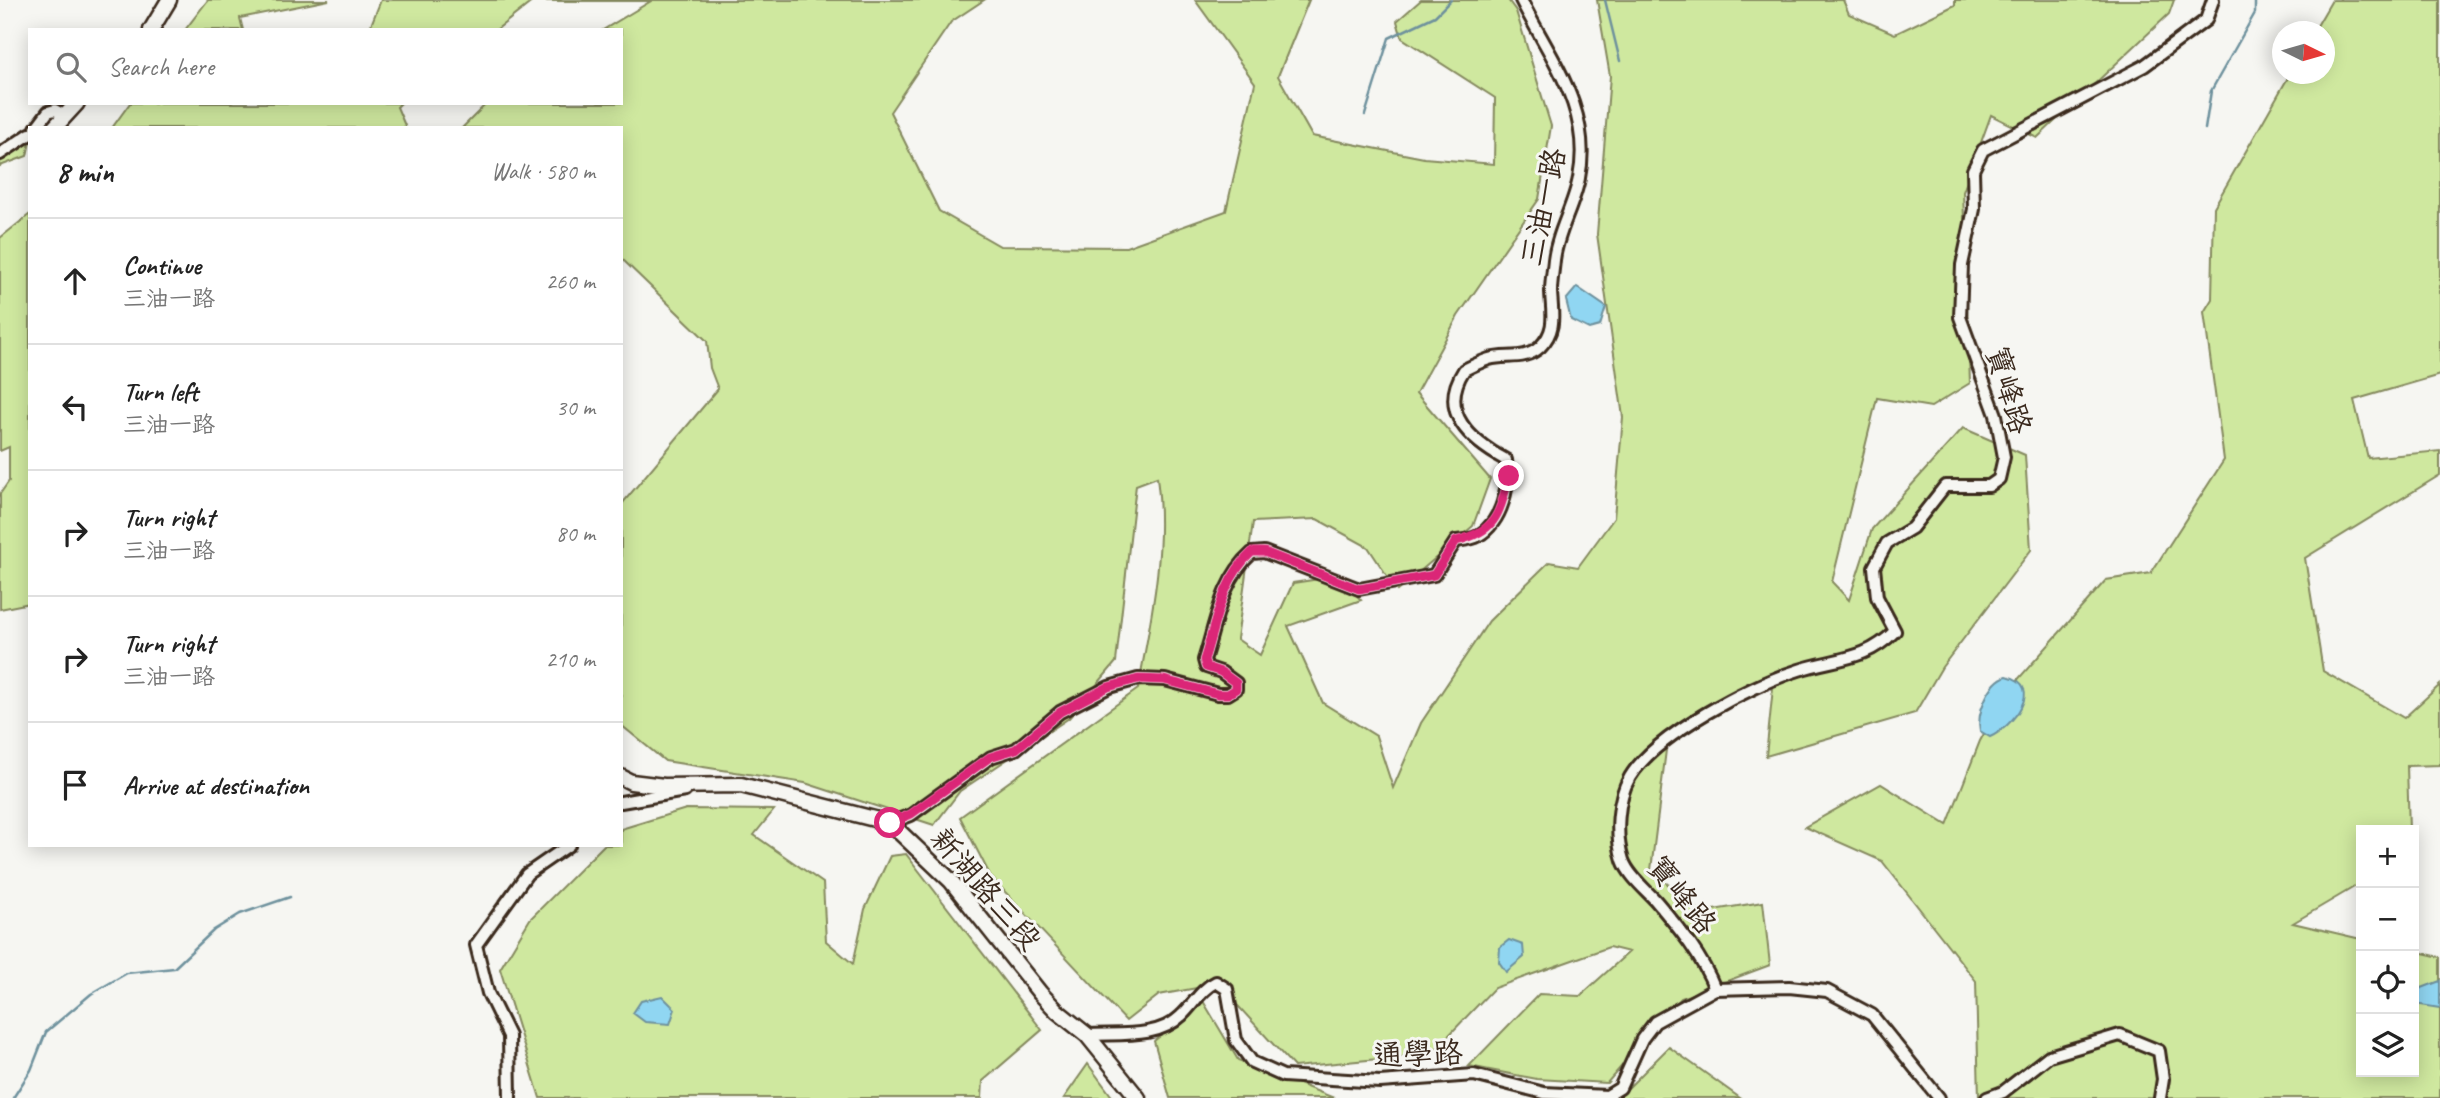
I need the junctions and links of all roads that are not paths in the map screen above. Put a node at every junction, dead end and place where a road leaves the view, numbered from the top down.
1 (169, 0) edge
2 (1521, 0) edge
3 (2213, 0) edge
4 (152, 28) edge
5 (75, 105) edge
6 (64, 116) junction
7 (38, 126) edge
8 (56, 126) edge
9 (28, 135) edge
10 (0, 153) edge
11 (623, 778) edge
12 (719, 785) junction
13 (623, 802) edge
14 (890, 823) junction
15 (566, 847) edge
16 (1715, 989) junction
17 (1087, 1035) junction
18 (510, 1098) edge
19 (1138, 1098) edge
20 (1939, 1098) edge
21 (1987, 1098) edge
22 (2160, 1098) edge

1 - 4 street
2 - 14 street, 三油一路
3 - 16 street, 寶峰路
5 - 6 street
6 - 7 street
6 - 8 street
9 - 10 street
11 - 12 street, 新湖路三段
12 - 13 street
12 - 14 street, 新湖路三段
14 - 17 street, 新湖路三段
15 - 18 street
16 - 17 street, 通學路
16 - 20 street, 通學路
17 - 19 street, 新湖路三段
21 - 22 street

